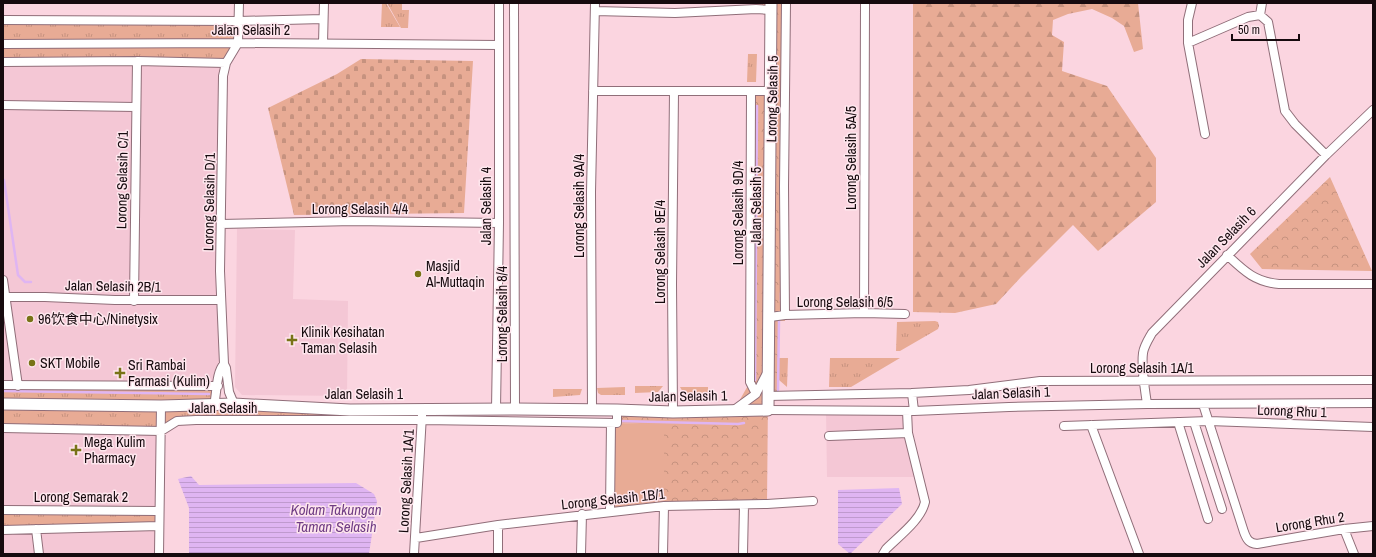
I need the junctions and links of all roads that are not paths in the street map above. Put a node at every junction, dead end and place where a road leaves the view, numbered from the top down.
1 (239, 3) edge
2 (324, 3) edge
3 (499, 3) edge
4 (514, 3) edge
5 (675, 3) edge
6 (786, 3) edge
7 (864, 3) edge
8 (1192, 3) edge
9 (1262, 3) edge
10 (756, 6) edge
11 (771, 6) edge
12 (595, 7) edge
13 (675, 12) junction
14 (1260, 15) junction
15 (323, 19) junction
16 (3, 20) edge
17 (239, 21) junction
18 (238, 42) junction
19 (323, 43) junction
20 (1188, 43) junction
21 (3, 44) edge
22 (499, 45) junction
23 (138, 60) junction
24 (3, 62) edge
25 (226, 63) junction
26 (593, 91) junction
27 (751, 91) junction
28 (771, 91) junction
29 (674, 92) junction
30 (3, 105) edge
31 (136, 107) junction
32 (1373, 110) edge
33 (514, 123) junction
34 (500, 124) junction
35 (1205, 134) dead end
36 (1326, 155) junction
37 (499, 223) junction
38 (222, 224) junction
39 (1227, 255) junction
40 (3, 280) edge
41 (1372, 284) dead end
42 (5, 297) junction
43 (221, 300) junction
44 (134, 301) junction
45 (864, 314) junction
46 (905, 314) dead end
47 (785, 315) junction
48 (770, 317) junction
49 (224, 364) junction
50 (769, 364) junction
51 (1144, 380) junction
52 (1373, 380) edge
53 (3, 385) edge
54 (18, 386) junction
55 (218, 386) junction
56 (912, 393) junction
57 (756, 394) junction
58 (768, 396) junction
59 (1373, 403) edge
60 (3, 404) edge
61 (234, 404) junction
62 (1147, 404) junction
63 (1203, 404) junction
64 (214, 405) junction
65 (161, 406) junction
66 (423, 408) junction
67 (496, 409) junction
68 (515, 409) junction
69 (592, 409) junction
70 (617, 410) junction
71 (734, 410) junction
72 (768, 410) junction
73 (911, 411) junction
74 (673, 412) junction
75 (422, 420) junction
76 (1209, 421) junction
77 (1178, 422) junction
78 (1194, 422) junction
79 (611, 423) junction
80 (1090, 425) junction
81 (1064, 426) dead end
82 (1373, 427) edge
83 (3, 428) edge
84 (161, 431) junction
85 (908, 434) junction
86 (829, 436) dead end
87 (813, 501) dead end
88 (744, 505) junction
89 (664, 506) junction
90 (1222, 509) dead end
91 (3, 510) edge
92 (159, 511) junction
93 (610, 511) junction
94 (582, 514) junction
95 (1208, 519) dead end
96 (498, 525) junction
97 (159, 526) junction
98 (1373, 526) edge
99 (36, 529) junction
100 (1344, 529) junction
101 (3, 530) edge
102 (416, 538) junction
103 (39, 554) edge
104 (159, 554) edge
105 (414, 554) edge
106 (498, 554) edge
107 (581, 554) edge
108 (663, 554) edge
109 (743, 554) edge
110 (883, 554) edge
111 (1139, 554) edge
112 (1354, 554) edge

1 - 17 street
2 - 15 street
3 - 22 street, Jalan Selasih 4
4 - 33 street, Lorong Selasih 8/4
5 - 13 street
6 - 47 street, Lorong Selasih 5
7 - 45 street, Lorong Selasih 5A/5
8 - 20 street
9 - 14 street
10 - 11 street
10 - 13 street
11 - 28 street, Jalan Selasih 5
12 - 13 street
12 - 26 street, Lorong Selasih 9A/4
14 - 20 street
14 - 36 street
15 - 17 street
15 - 19 street
16 - 17 street
17 - 18 street
18 - 19 street, Jalan Selasih 2
18 - 21 street, Jalan Selasih 2
18 - 25 street, Lorong Selasih D/1
19 - 22 street, Jalan Selasih 2
20 - 35 street
22 - 34 street, Jalan Selasih 4
23 - 24 street
23 - 25 street
23 - 31 street, Lorong Selasih C/1
25 - 38 street, Lorong Selasih D/1
26 - 29 street
26 - 69 street, Lorong Selasih 9A/4
27 - 28 street
27 - 29 street
27 - 57 street, Lorong Selasih 9D/4
28 - 48 street, Jalan Selasih 5
29 - 74 street, Lorong Selasih 9E/4
30 - 31 street
31 - 44 street, Lorong Selasih C/1
32 - 36 street, Jalan Selasih 6
33 - 34 street
33 - 68 street, Lorong Selasih 8/4
34 - 37 street, Jalan Selasih 4
36 - 39 street, Jalan Selasih 6
37 - 38 street, Lorong Selasih 4/4
37 - 67 street, Jalan Selasih 4
38 - 43 street, Lorong Selasih D/1
39 - 41 street
39 - 51 street, Jalan Selasih 6
40 - 42 street
42 - 44 street, Jalan Selasih 2B/1
42 - 54 street
43 - 44 street, Jalan Selasih 2B/1
43 - 49 street, Lorong Selasih D/1
45 - 46 street, Lorong Selasih 6/5
45 - 47 street, Lorong Selasih 6/5
47 - 48 street, Lorong Selasih 6/5
48 - 50 street, Jalan Selasih 5
49 - 55 street
49 - 61 street
50 - 57 street
50 - 58 street, Jalan Selasih 5
51 - 52 street, Lorong Selasih 1A/1
51 - 56 street, Lorong Selasih 1A/1
51 - 62 street, Jalan Selasih 6
53 - 54 street
54 - 55 street
55 - 64 street
56 - 58 street, Lorong Selasih 1A/1
56 - 73 street
57 - 71 street
58 - 72 street, Jalan Selasih 5
59 - 63 street, Jalan Selasih 1
60 - 65 street, Jalan Selasih 1
61 - 64 street, Jalan Selasih 1
61 - 66 street, Jalan Selasih 1
62 - 63 street, Jalan Selasih 1
62 - 73 street, Jalan Selasih 1
63 - 76 street
64 - 65 street, Jalan Selasih 1
65 - 84 street
66 - 67 street, Jalan Selasih 1
66 - 75 street, Lorong Selasih 1A/1
67 - 68 street, Jalan Selasih 1
68 - 69 street, Jalan Selasih 1
69 - 70 street, Jalan Selasih 1
70 - 74 street, Jalan Selasih 1
70 - 79 street
71 - 72 street, Jalan Selasih 1
71 - 74 street, Jalan Selasih 1
72 - 73 street, Jalan Selasih 1
73 - 85 street
75 - 79 street, Jalan Selasih
75 - 84 street, Jalan Selasih
75 - 102 street, Lorong Selasih 1A/1
76 - 78 street, Lorong Rhu 1
76 - 82 street, Lorong Rhu 1
76 - 100 street, Lorong Rhu 2
77 - 78 street, Lorong Rhu 1
77 - 80 street, Lorong Rhu 1
77 - 95 street
78 - 90 street
79 - 93 street
80 - 81 street, Lorong Rhu 1
80 - 111 street
83 - 84 street
84 - 92 street
85 - 86 street
85 - 110 street
87 - 88 street, Lorong Selasih 1B/1
88 - 89 street, Lorong Selasih 1B/1
88 - 109 street
89 - 93 street, Lorong Selasih 1B/1
89 - 108 street
91 - 92 street, Lorong Semarak 2
92 - 97 street
93 - 94 street, Lorong Selasih 1B/1
94 - 96 street, Lorong Selasih 1B/1
94 - 107 street
96 - 102 street, Lorong Selasih 1B/1
96 - 106 street
97 - 99 street
97 - 104 street
98 - 100 street, Lorong Rhu 2
99 - 101 street
99 - 103 street
100 - 112 street
102 - 105 street, Lorong Selasih 1A/1

